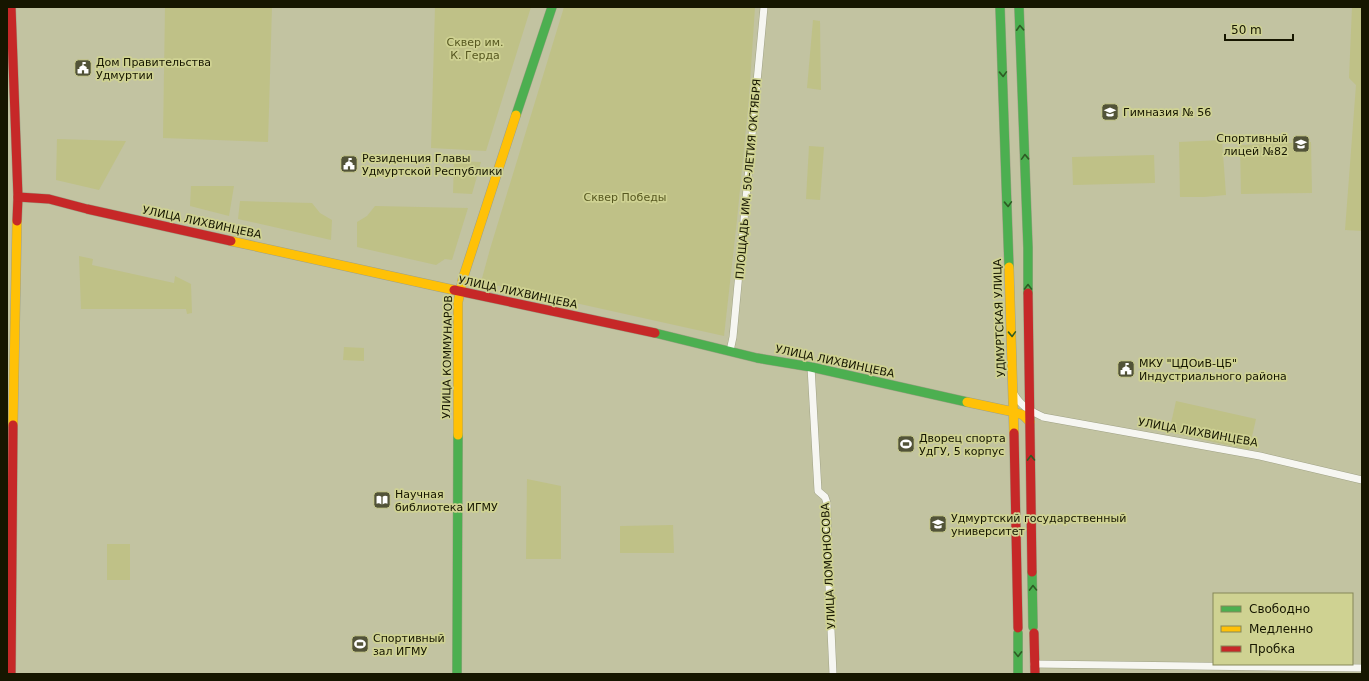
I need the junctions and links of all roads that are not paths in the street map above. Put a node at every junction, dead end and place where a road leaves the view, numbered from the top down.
1 (11, 7) edge
2 (552, 7) edge
3 (764, 7) edge
4 (1000, 7) edge
5 (1019, 7) edge
6 (1002, 48) junction
7 (1020, 48) junction
8 (18, 197) junction
9 (1019, 249) junction
10 (11, 287) edge
11 (460, 292) junction
12 (730, 351) junction
13 (811, 367) junction
14 (1013, 392) junction
15 (1030, 410) junction
16 (1014, 412) junction
17 (1030, 422) junction
18 (1362, 480) edge
19 (1015, 498) junction
20 (1032, 498) junction
21 (1034, 664) junction
22 (1362, 668) edge
23 (11, 674) edge
24 (456, 674) edge
25 (833, 674) edge
26 (1018, 674) edge
27 (1035, 674) edge

1 - 8 main road
2 - 11 main road, УЛИЦА КОММУНАРОВ
3 - 12 street, ПЛОЩАДЬ ИМ. 50-ЛЕТИЯ ОКТЯБРЯ
4 - 6 main road, УДМУРТСКАЯ УЛИЦА
7 -> 5 main road, УДМУРТСКАЯ УЛИЦА
6 - 7 main road
6 -> 9 main road, УДМУРТСКАЯ УЛИЦА
9 -> 7 main road, УДМУРТСКАЯ УЛИЦА
8 - 10 main road
8 - 11 main road, УЛИЦА ЛИХВИНЦЕВА
9 -> 14 main road, УДМУРТСКАЯ УЛИЦА
15 -> 9 main road, УДМУРТСКАЯ УЛИЦА
10 - 23 main road
11 - 12 main road, УЛИЦА ЛИХВИНЦЕВА
11 - 24 main road, УЛИЦА КОММУНАРОВ
12 - 13 main road, УЛИЦА ЛИХВИНЦЕВА
13 - 16 main road, УЛИЦА ЛИХВИНЦЕВА
13 - 25 street, УЛИЦА ЛОМОНОСОВА
14 - 15 street, УЛИЦА ЛИХВИНЦЕВА
14 - 16 main road, УДМУРТСКАЯ УЛИЦА
15 - 17 main road, УДМУРТСКАЯ УЛИЦА
15 - 18 street, УЛИЦА ЛИХВИНЦЕВА
16 - 17 main road, УЛИЦА ЛИХВИНЦЕВА
16 - 19 main road, УДМУРТСКАЯ УЛИЦА
20 -> 17 main road, УДМУРТСКАЯ УЛИЦА
19 - 20 main road
19 -> 26 main road, УДМУРТСКАЯ УЛИЦА
21 -> 20 main road, УДМУРТСКАЯ УЛИЦА
21 - 22 street
21 - 27 main road, УДМУРТСКАЯ УЛИЦА

